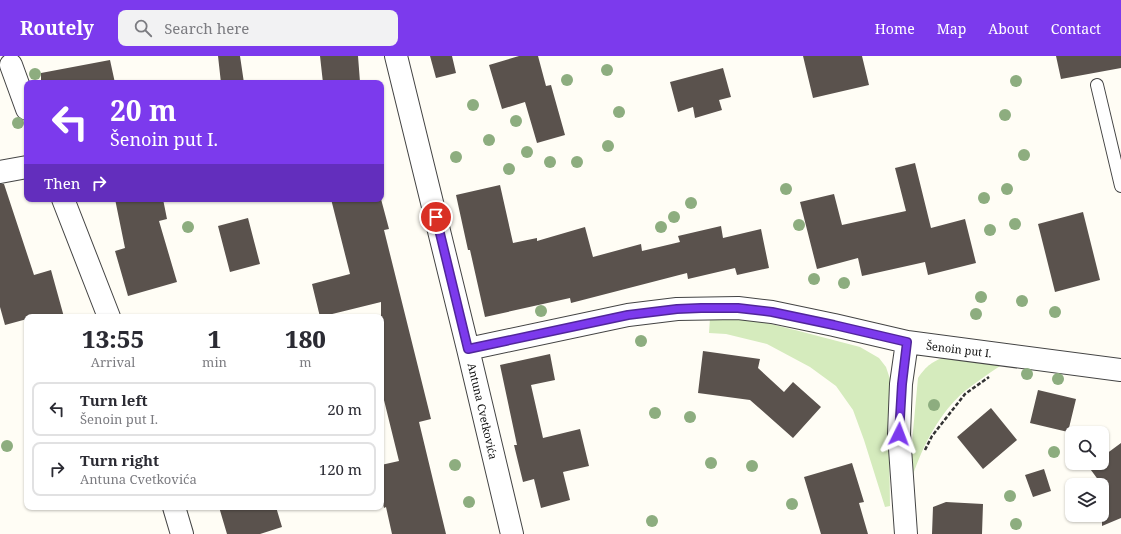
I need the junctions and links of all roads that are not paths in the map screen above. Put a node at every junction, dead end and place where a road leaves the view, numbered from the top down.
1 (396, 56) edge
2 (11, 65) dead end
3 (1097, 85) dead end
4 (24, 101) edge
5 (24, 168) edge
6 (0, 172) edge
7 (1121, 186) edge
8 (64, 202) edge
9 (108, 314) edge
10 (907, 342) junction
11 (468, 349) junction
12 (1121, 370) edge
13 (175, 510) edge
14 (182, 534) edge
15 (512, 534) edge
16 (906, 534) edge

1 - 11 street, Antuna Cvetkovića
2 - 4 street
3 - 7 lane
5 - 6 street
8 - 9 street
10 - 11 street, Šenoin put I.
10 - 12 street, Šenoin put I.
10 - 16 street
11 - 15 street, Antuna Cvetkovića
13 - 14 street

